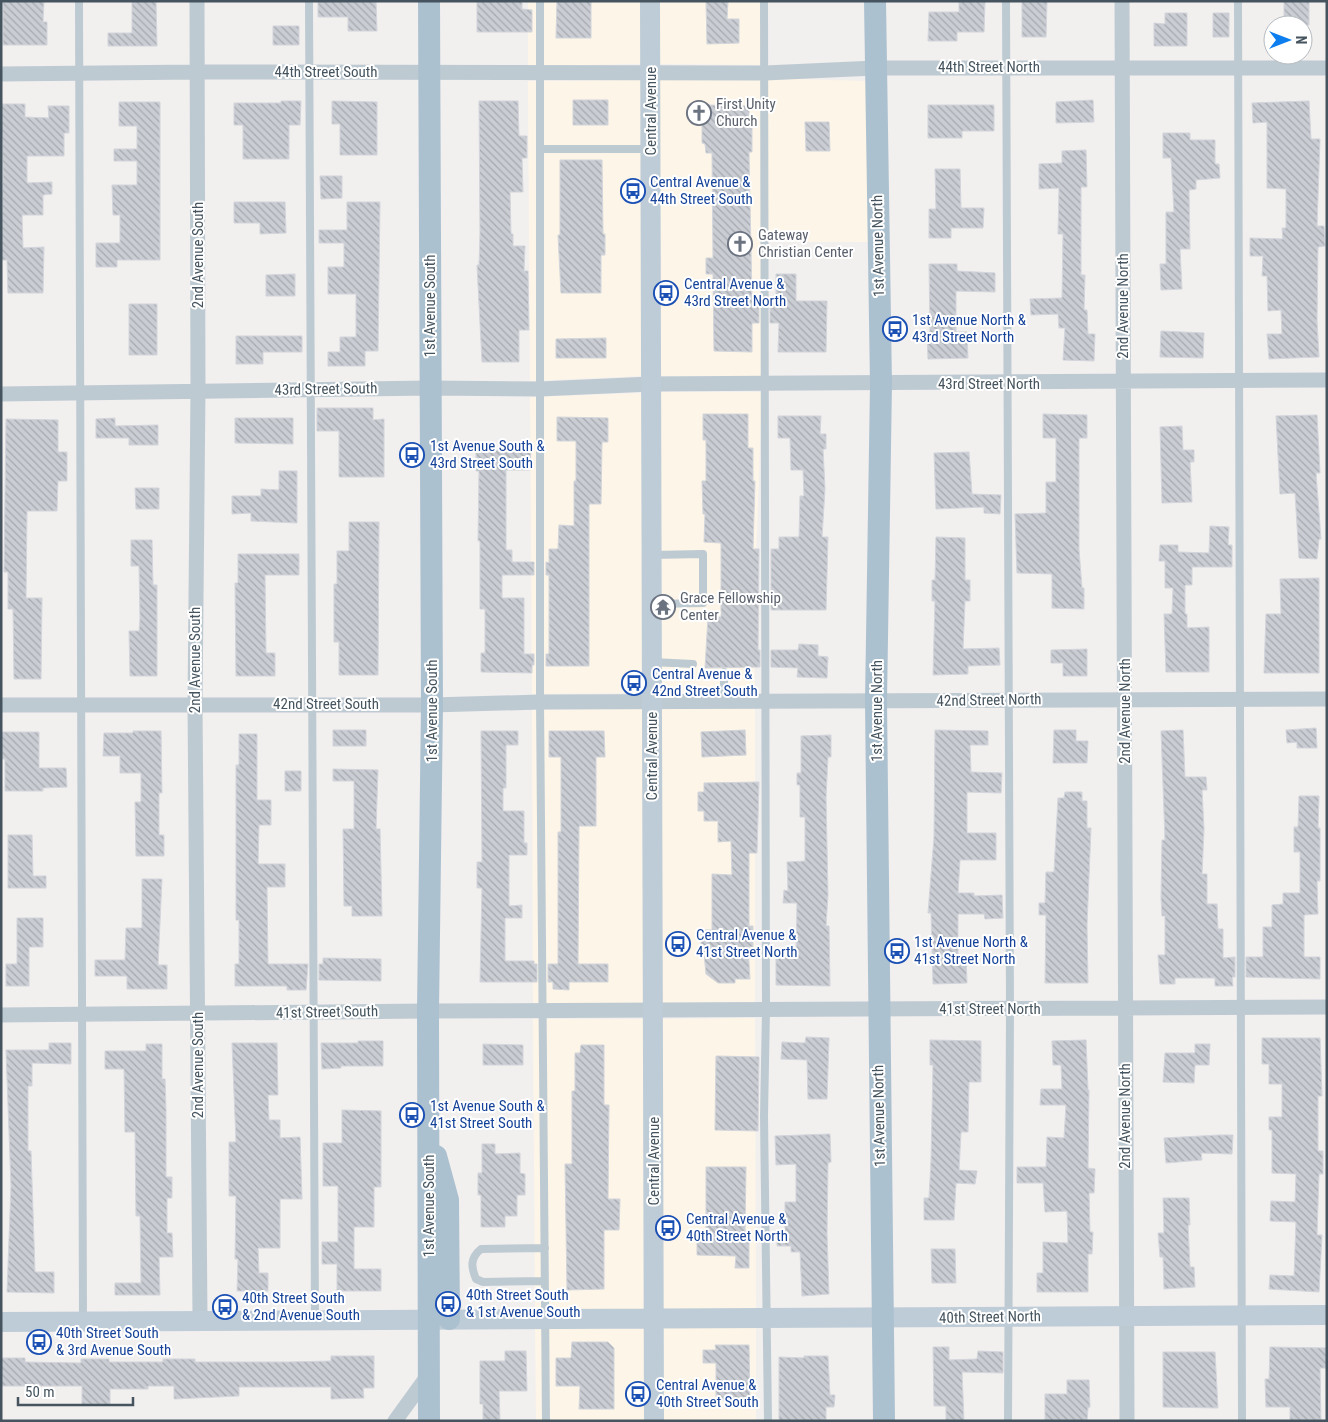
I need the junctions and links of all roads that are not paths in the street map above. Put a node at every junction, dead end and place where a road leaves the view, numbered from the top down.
1 (79, 1) edge
2 (197, 1) edge
3 (309, 1) edge
4 (429, 1) edge
5 (540, 1) edge
6 (650, 1) edge
7 (764, 1) edge
8 (875, 1) edge
9 (1006, 1) edge
10 (1122, 1) edge
11 (1238, 1) edge
12 (1007, 67) junction
13 (1122, 67) junction
14 (875, 68) junction
15 (1238, 68) junction
16 (1327, 68) edge
17 (198, 72) junction
18 (310, 72) junction
19 (651, 72) junction
20 (79, 73) junction
21 (429, 73) junction
22 (765, 73) junction
23 (1, 74) edge
24 (540, 74) junction
25 (540, 149) junction
26 (651, 149) junction
27 (1327, 380) edge
28 (1238, 382) junction
29 (1124, 383) junction
30 (651, 384) junction
31 (765, 384) junction
32 (881, 384) junction
33 (1008, 384) junction
34 (430, 388) junction
35 (311, 389) junction
36 (540, 389) junction
37 (198, 390) junction
38 (80, 392) junction
39 (1, 394) edge
40 (652, 555) junction
41 (653, 604) junction
42 (652, 662) junction
43 (694, 664) dead end
44 (724, 672) dead end
45 (1125, 699) junction
46 (1240, 699) junction
47 (1327, 699) edge
48 (1009, 700) junction
49 (724, 701) junction
50 (766, 701) junction
51 (876, 701) junction
52 (540, 702) junction
53 (651, 702) junction
54 (195, 704) junction
55 (312, 704) junction
56 (1, 705) edge
57 (81, 705) junction
58 (432, 705) junction
59 (1327, 1007) edge
60 (1241, 1008) junction
61 (1010, 1009) junction
62 (1124, 1009) junction
63 (428, 1010) junction
64 (544, 1010) junction
65 (653, 1010) junction
66 (766, 1010) junction
67 (878, 1010) junction
68 (313, 1012) junction
69 (82, 1014) junction
70 (198, 1014) junction
71 (1, 1015) edge
72 (545, 1248) junction
73 (545, 1281) junction
74 (1126, 1315) junction
75 (1241, 1315) junction
76 (1327, 1315) edge
77 (1007, 1316) junction
78 (545, 1318) junction
79 (654, 1318) junction
80 (768, 1318) junction
81 (882, 1318) junction
82 (315, 1319) junction
83 (439, 1319) junction
84 (200, 1320) junction
85 (83, 1321) junction
86 (1, 1322) edge
87 (429, 1374) junction
88 (395, 1421) edge
89 (429, 1421) edge
90 (546, 1421) edge
91 (654, 1421) edge
92 (768, 1421) edge
93 (884, 1421) edge
94 (1008, 1421) edge
95 (1127, 1421) edge
96 (1242, 1421) edge

1 - 20 lane
2 - 17 street, 2nd Avenue South
3 - 18 lane
4 - 21 main road, 1st Avenue South
5 - 24 lane
6 - 19 main road, Central Avenue
7 - 22 lane
8 - 14 main road, 1st Avenue North
9 - 12 lane
10 - 13 street, 2nd Avenue North
11 - 15 lane
12 - 13 street, 44th Street North
12 - 14 street, 44th Street North
12 - 33 lane
13 - 15 street, 44th Street North
13 - 29 street, 2nd Avenue North
14 - 22 street, 44th Street North
14 - 32 main road, 1st Avenue North
15 - 16 street, 44th Street North
15 - 28 lane
17 - 18 street, 44th Street South
17 - 20 street, 44th Street South
17 - 37 street, 2nd Avenue South
18 - 21 street, 44th Street South
18 - 35 lane
19 - 22 street, 44th Street North
19 - 24 street, 44th Street South
19 - 26 main road, Central Avenue
20 - 23 street, 44th Street South
20 - 38 lane
21 - 24 street, 44th Street South
21 - 34 main road, 1st Avenue South
22 - 31 lane
24 - 25 lane
25 - 26 lane
25 - 36 lane
26 - 30 main road, Central Avenue
27 - 28 street, 43rd Street North
28 - 29 street, 43rd Street North
28 - 46 lane
29 - 33 street, 43rd Street North
29 - 45 street, 2nd Avenue North
30 - 31 street, 43rd Street North
30 - 36 street, 43rd Street South
30 - 40 main road, Central Avenue
31 - 32 street, 43rd Street North
31 - 50 lane
32 - 33 street, 43rd Street North
32 - 51 main road, 1st Avenue North
33 - 48 lane
34 - 35 street, 43rd Street South
34 - 36 street, 43rd Street South
34 - 58 main road, 1st Avenue South
35 - 37 street, 43rd Street South
35 - 55 lane
36 - 52 lane
37 - 38 street, 43rd Street South
37 - 54 street, 2nd Avenue South
38 - 39 street, 43rd Street South
38 - 57 lane
40 - 41 main road, Central Avenue
40 - 41 lane
41 - 42 main road, Central Avenue
42 - 43 lane
42 - 53 main road, Central Avenue
44 - 49 lane
45 - 46 street, 42nd Street North
45 - 48 street, 42nd Street North
45 - 62 street, 2nd Avenue North
46 - 47 street, 42nd Street North
46 - 60 lane
48 - 51 street, 42nd Street North
48 - 61 lane
49 - 50 street, 42nd Street North
49 - 53 street, 42nd Street North
50 - 51 street, 42nd Street North
50 - 66 lane
51 - 67 main road, 1st Avenue North
52 - 53 street, 42nd Street South
52 - 58 street, 42nd Street South
52 - 64 lane
53 - 65 main road, Central Avenue
54 - 55 street, 42nd Street South
54 - 57 street, 42nd Street South
54 - 70 street, 2nd Avenue South
55 - 58 street, 42nd Street South
55 - 68 lane
56 - 57 street, 42nd Street South
57 - 69 lane
58 - 63 main road, 1st Avenue South
59 - 60 street, 41st Street North
60 - 62 street, 41st Street North
60 - 75 lane
61 - 62 street, 41st Street North
61 - 67 street, 41st Street North
61 - 77 lane
62 - 74 street, 2nd Avenue North
63 - 64 street, 41st Street South
63 - 68 street, 41st Street South
63 - 83 main road, 1st Avenue South
64 - 65 street, 41st Street South
64 - 72 lane
65 - 66 street, 41st Street North
65 - 79 main road, Central Avenue
66 - 67 street, 41st Street North
66 - 80 lane
67 - 81 main road, 1st Avenue North
68 - 70 street, 41st Street South
68 - 82 lane
69 - 70 street, 41st Street South
69 - 71 street, 41st Street South
69 - 85 lane
70 - 84 street, 2nd Avenue South
72 - 73 lane
72 - 73 lane
73 - 78 lane
74 - 75 main road, 40th Street North
74 - 77 main road, 40th Street North
74 - 95 street, 2nd Avenue North
75 - 76 main road, 40th Street North
75 - 96 lane
77 - 81 main road, 40th Street North
77 - 94 lane
78 - 79 main road, 40th Street North
78 - 83 main road, 40th Street North
78 - 90 lane
79 - 80 main road, 40th Street North
79 - 91 main road, Central Avenue
80 - 81 main road, 40th Street North
80 - 92 lane
81 - 93 main road, 1st Avenue North
82 - 83 main road, 40th Street North
82 - 84 main road, 40th Street North
83 - 87 main road, 1st Avenue South
84 - 85 main road, 40th Street North
85 - 86 main road, 40th Street North
87 - 88 street
87 - 89 main road, 1st Avenue South

